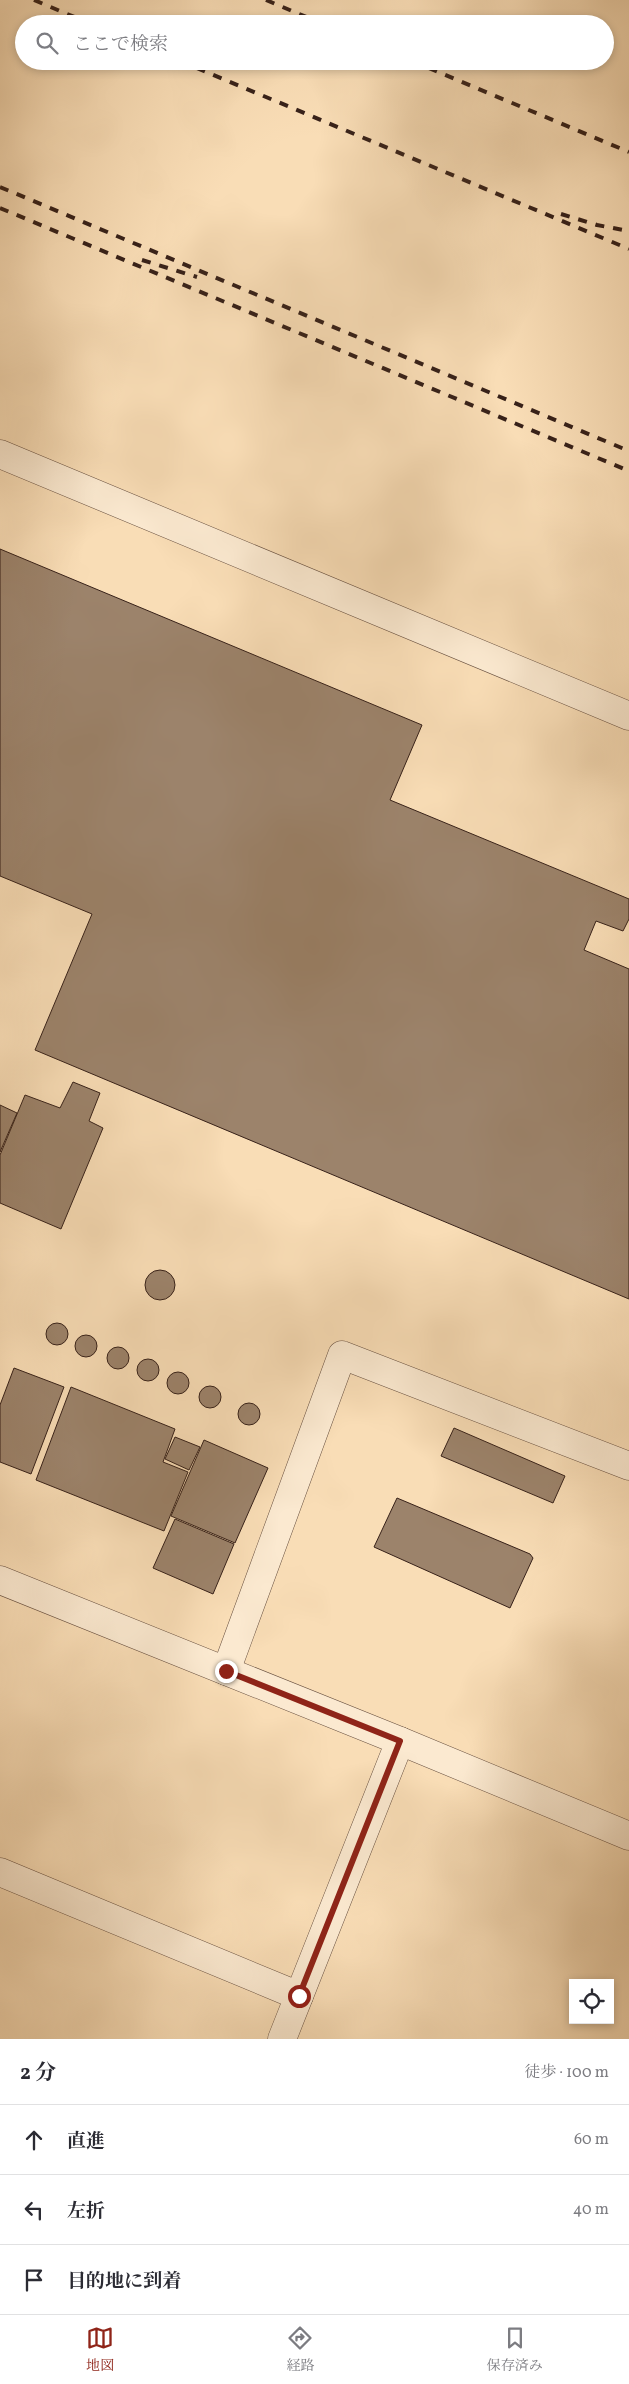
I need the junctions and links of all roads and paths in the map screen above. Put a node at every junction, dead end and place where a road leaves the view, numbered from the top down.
1 (0, 454) edge
2 (629, 716) edge
3 (629, 1466) edge
4 (0, 1580) edge
5 (226, 1671) junction
6 (400, 1741) junction
7 (629, 1836) edge
8 (0, 1872) edge
9 (299, 1996) junction
10 (282, 2039) edge

1 - 2 lane
3 - 5 lane
4 - 5 lane
5 - 6 lane
6 - 7 lane
6 - 9 lane
8 - 9 lane
9 - 10 lane

